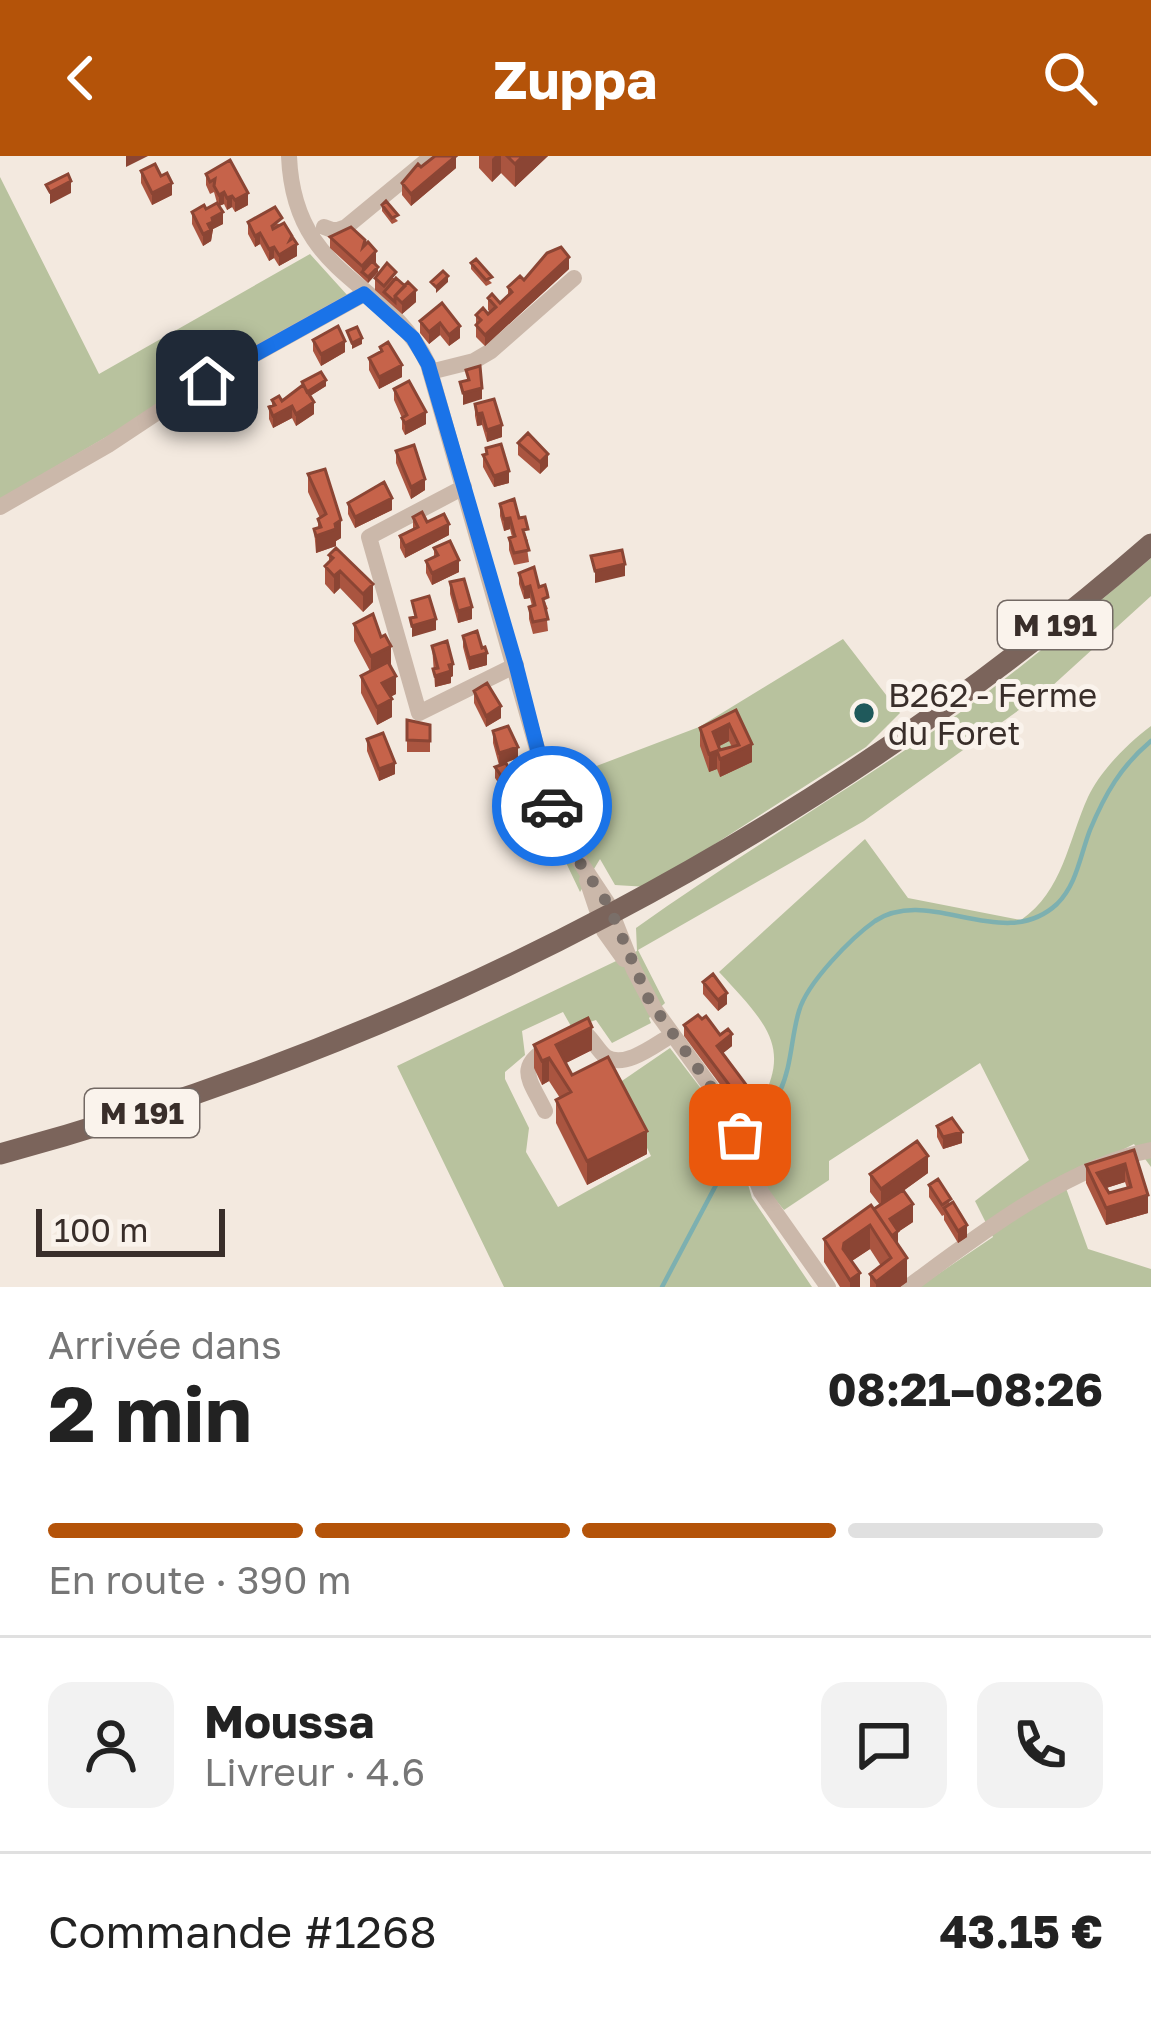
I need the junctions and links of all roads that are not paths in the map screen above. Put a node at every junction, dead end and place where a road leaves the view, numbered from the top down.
1 (289, 156) edge
2 (432, 156) edge
3 (324, 227) dead end
4 (574, 278) dead end
5 (364, 294) junction
6 (430, 372) junction
7 (464, 487) junction
8 (0, 507) edge
9 (1151, 544) edge
10 (516, 665) junction
11 (608, 922) junction
12 (672, 1034) junction
13 (545, 1111) dead end
14 (1151, 1150) edge
15 (0, 1154) edge
16 (828, 1287) edge
17 (908, 1287) edge

1 - 5 street
2 - 3 street
4 - 6 street
5 - 6 street
5 - 8 street
6 - 7 street
7 - 10 street
7 - 10 street
9 - 11 main road, M 191
10 - 11 street
11 - 12 street
11 - 15 main road, M 191
12 - 13 street
12 - 16 street
14 - 17 street

